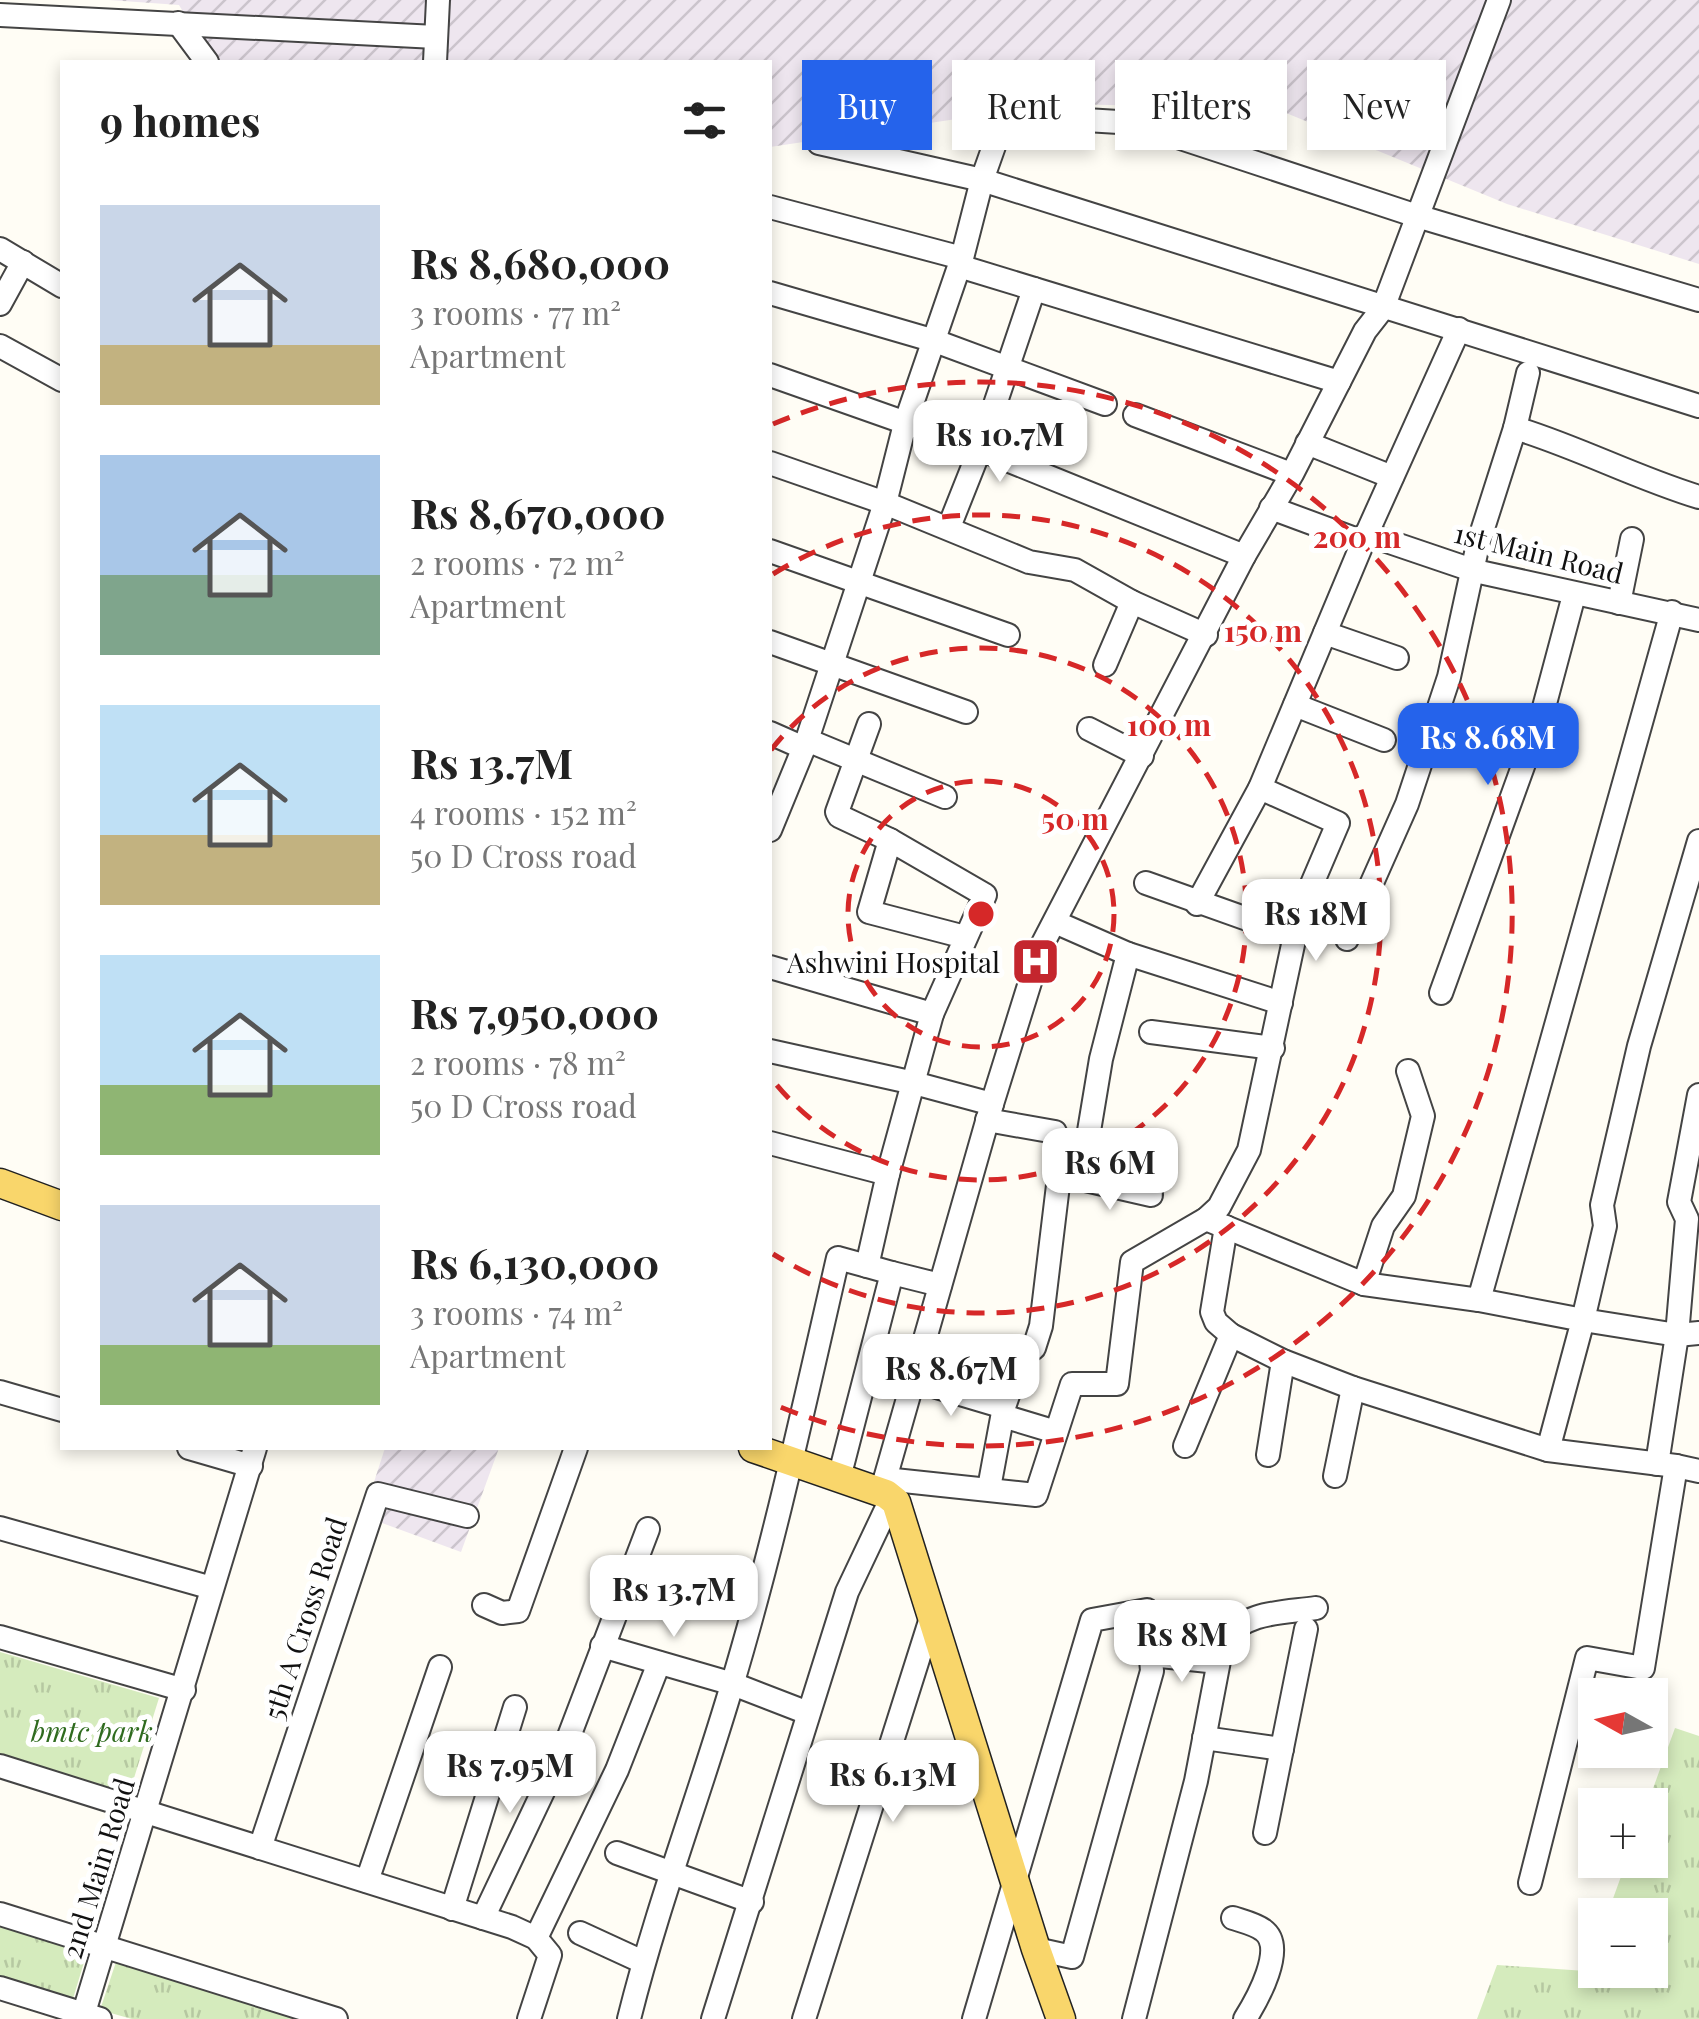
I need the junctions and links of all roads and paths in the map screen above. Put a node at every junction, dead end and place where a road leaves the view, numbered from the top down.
1 (438, 0) edge
2 (1499, 0) edge
3 (0, 16) edge
4 (178, 23) junction
5 (436, 37) junction
6 (206, 60) edge
7 (435, 60) edge
8 (849, 150) edge
9 (982, 180) junction
10 (772, 208) edge
11 (1417, 216) junction
12 (0, 249) edge
13 (24, 262) junction
14 (960, 262) junction
15 (60, 285) edge
16 (1034, 289) junction
17 (772, 294) edge
18 (1699, 300) edge
19 (0, 304) edge
20 (1384, 308) junction
21 (1459, 329) junction
22 (935, 341) junction
23 (0, 346) edge
24 (1007, 368) junction
25 (1528, 372) dead end
26 (772, 376) edge
27 (60, 379) edge
28 (1339, 382) junction
29 (1105, 404) dead end
30 (1699, 406) edge
31 (1135, 414) dead end
32 (905, 424) junction
33 (1515, 428) junction
34 (1307, 442) junction
35 (980, 449) junction
36 (772, 464) edge
37 (1291, 474) junction
38 (1392, 478) junction
39 (1699, 497) edge
40 (885, 502) junction
41 (1271, 508) junction
42 (949, 527) junction
43 (1364, 538) junction
44 (1632, 539) dead end
45 (772, 552) edge
46 (1244, 556) junction
47 (1475, 571) junction
48 (858, 584) junction
49 (1574, 595) junction
50 (1132, 602) junction
51 (1619, 603) junction
52 (1672, 612) junction
53 (1698, 613) edge
54 (1325, 633) junction
55 (1206, 635) junction
56 (1008, 636) dead end
57 (772, 643) edge
58 (1397, 658) dead end
59 (831, 664) junction
60 (1105, 665) dead end
61 (1295, 705) junction
62 (966, 712) dead end
63 (869, 724) dead end
64 (1089, 728) dead end
65 (772, 734) edge
66 (1384, 740) dead end
67 (806, 744) junction
68 (1142, 756) junction
69 (856, 760) junction
70 (1260, 788) junction
71 (945, 796) dead end
72 (772, 825) edge
73 (890, 840) junction
74 (1699, 841) edge
75 (1146, 883) dead end
76 (1197, 904) junction
77 (1055, 922) junction
78 (1295, 936) junction
79 (965, 937) junction
80 (1347, 939) dead end
81 (1128, 954) junction
82 (772, 968) edge
83 (1441, 993) dead end
84 (1281, 1003) junction
85 (932, 1014) junction
86 (1151, 1032) dead end
87 (1273, 1048) junction
88 (772, 1052) edge
89 (1408, 1071) dead end
90 (914, 1083) junction
91 (1699, 1095) edge
92 (989, 1112) junction
93 (1056, 1132) dead end
94 (772, 1144) edge
95 (888, 1174) junction
96 (1081, 1179) junction
97 (0, 1184) edge
98 (1151, 1195) dead end
99 (60, 1205) edge
100 (1216, 1223) junction
101 (867, 1266) junction
102 (892, 1273) junction
103 (1364, 1284) junction
104 (940, 1285) junction
105 (1478, 1300) junction
106 (1583, 1320) junction
107 (1688, 1334) edge
108 (1231, 1335) junction
109 (1283, 1360) junction
110 (913, 1380) junction
111 (1353, 1388) junction
112 (0, 1392) edge
113 (60, 1409) edge
114 (1004, 1412) junction
115 (1056, 1432) junction
116 (1185, 1446) dead end
117 (202, 1450) edge
118 (575, 1450) edge
119 (760, 1450) edge
120 (1548, 1450) junction
121 (1268, 1455) dead end
122 (253, 1457) edge
123 (791, 1461) junction
124 (1677, 1467) edge
125 (1335, 1476) dead end
126 (839, 1478) junction
127 (888, 1488) junction
128 (989, 1488) junction
129 (467, 1516) dead end
130 (0, 1528) edge
131 (648, 1529) dead end
132 (212, 1588) junction
133 (484, 1606) dead end
134 (932, 1615) junction
135 (0, 1637) edge
136 (602, 1646) junction
137 (1151, 1655) junction
138 (1218, 1662) junction
139 (659, 1663) junction
140 (440, 1667) dead end
141 (732, 1684) junction
142 (184, 1690) junction
143 (515, 1707) dead end
144 (808, 1713) junction
145 (1204, 1738) junction
146 (1282, 1749) junction
147 (0, 1766) edge
148 (145, 1811) junction
149 (1265, 1833) dead end
150 (260, 1848) junction
151 (616, 1853) dead end
152 (672, 1872) junction
153 (367, 1881) junction
154 (1530, 1883) dead end
155 (1016, 1884) junction
156 (752, 1902) junction
157 (452, 1909) junction
158 (0, 1914) edge
159 (483, 1918) junction
160 (1233, 1918) dead end
161 (580, 1933) dead end
162 (536, 1938) junction
163 (106, 1944) junction
164 (1036, 1949) junction
165 (643, 1962) junction
166 (0, 1988) edge
167 (89, 2017) edge
168 (336, 2019) edge
169 (530, 2019) edge
170 (628, 2019) edge
171 (713, 2019) edge
172 (804, 2019) edge
173 (974, 2019) edge
174 (1061, 2019) edge
175 (1134, 2019) edge
176 (1245, 2019) edge

1 - 5 street
2 - 11 street
3 - 4 street
4 - 5 street
4 - 6 street
5 - 7 street
8 - 9 street
9 - 11 street
9 - 14 street
9 - 20 street
10 - 14 street
11 - 18 street
11 - 20 street
12 - 13 street
13 - 15 street
13 - 19 street
14 - 16 street
14 - 22 street
16 - 24 street
16 - 28 street
17 - 22 street
20 - 21 street
20 - 28 street
21 - 30 street
21 - 38 street
22 - 24 street
22 - 32 street
23 - 27 street
24 - 29 street
24 - 35 street
25 - 33 street
26 - 32 street
28 - 34 street
31 - 37 street
32 - 35 street
32 - 40 street
33 - 39 street
33 - 47 street
34 - 37 street
34 - 38 street
35 - 42 street
35 - 46 street
36 - 40 street
37 - 41 street
38 - 43 street
40 - 42 street
40 - 48 street
41 - 43 street, 1st Main Road
41 - 46 street
42 - 50 street
43 - 47 street, 1st Main Road
43 - 54 street
44 - 51 street
45 - 48 street
46 - 55 street
47 - 49 street, 1st Main Road
47 - 80 street
48 - 56 street
48 - 59 street
49 - 51 street, 1st Main Road
49 - 83 street
50 - 55 street
50 - 60 street
51 - 52 street, 1st Main Road
52 - 53 street, 1st Main Road
52 - 105 street
54 - 58 street
54 - 61 street
55 - 68 street
57 - 59 street
59 - 62 street
59 - 67 street
61 - 66 street
61 - 70 street
63 - 69 street
64 - 68 street
65 - 67 street
67 - 69 street
67 - 72 street
68 - 77 street
69 - 71 street
69 - 73 street
70 - 76 street
70 - 78 street
73 - 79 street
73 - 79 street
74 - 106 street
75 - 76 street
76 - 78 street
77 - 81 street
77 - 92 street
78 - 84 street
79 - 85 street
81 - 84 street
81 - 96 street
82 - 85 street
84 - 87 street
85 - 90 street
86 - 87 street
87 - 100 street
88 - 90 street
89 - 103 street
90 - 92 street
90 - 95 street
91 - 107 street
92 - 93 street
92 - 104 street
94 - 95 street
95 - 101 street
96 - 98 street
96 - 114 street
97 - 99 main road
100 - 103 street
100 - 108 street
100 - 115 street
101 - 102 street
101 - 123 street
102 - 104 street
102 - 126 street
103 - 105 street
104 - 110 street
105 - 106 street
106 - 107 street
106 - 120 street
107 - 124 street
108 - 109 street
108 - 116 street
109 - 111 street
109 - 121 street
110 - 114 street
110 - 127 street
111 - 120 street
111 - 125 street
112 - 113 street
114 - 115 street
114 - 128 street
115 - 128 street
117 - 122 street
118 - 133 street
119 - 123 main road
120 - 124 street
122 - 132 street, 2nd Main Road
123 - 126 main road
123 - 141 street
124 - 154 street
126 - 127 main road
127 - 128 street
127 - 134 main road
127 - 144 street
129 - 150 street, 5th A Cross Road
130 - 132 street
131 - 136 street
132 - 142 street, 2nd Main Road
134 - 155 main road
134 - 172 street
135 - 142 street
136 - 139 street
136 - 159 street
137 - 138 street
137 - 155 street
137 - 164 street
138 - 145 street
138 - 146 street
139 - 141 street
139 - 162 street
140 - 153 street
141 - 144 street
141 - 152 street
142 - 148 street, 2nd Main Road
143 - 157 street
144 - 156 street
145 - 146 street
145 - 175 street
146 - 149 street
147 - 148 street
148 - 150 street
148 - 163 street, 2nd Main Road
150 - 153 street
151 - 152 street
152 - 156 street
152 - 165 street
153 - 157 street
155 - 164 main road
155 - 173 street
156 - 171 street
157 - 159 street
158 - 163 street
159 - 162 street
160 - 176 street
161 - 165 street
162 - 169 street
163 - 167 street, 2nd Main Road
163 - 168 street
164 - 174 main road
165 - 170 street
166 - 167 street

